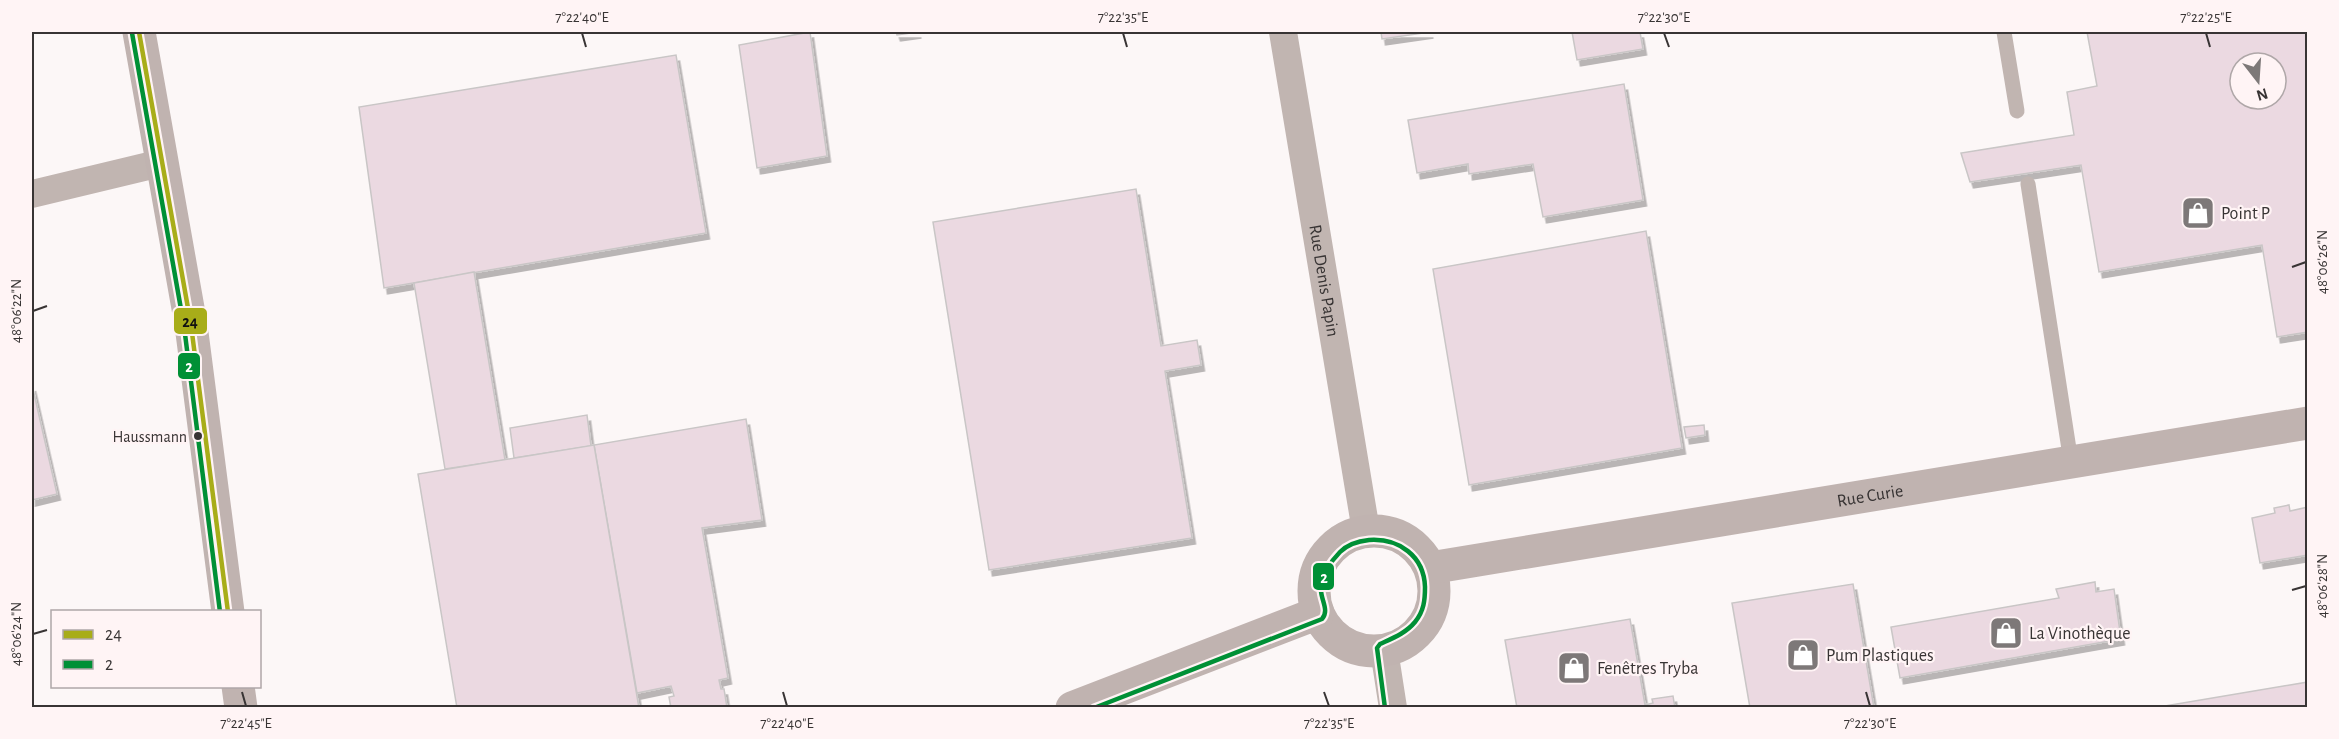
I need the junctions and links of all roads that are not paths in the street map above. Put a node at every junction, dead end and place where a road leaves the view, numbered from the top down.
1 (139, 32) edge
2 (1283, 32) edge
3 (2004, 32) edge
4 (2017, 111) dead end
5 (161, 163) junction
6 (2028, 184) dead end
7 (32, 194) edge
8 (2307, 423) edge
9 (2071, 462) junction
10 (1366, 531) junction
11 (1430, 568) junction
12 (228, 610) edge
13 (1318, 613) junction
14 (1384, 650) junction
15 (238, 688) edge
16 (241, 708) edge
17 (1072, 708) edge
18 (1393, 708) edge

1 - 5 main road
2 - 10 street, Rue Denis Papin
3 - 4 lane
5 - 7 street
5 - 12 main road
6 - 9 lane
8 - 9 main road, Rue Curie
9 - 11 main road, Rue Curie
10 - 11 main road
10 - 13 main road
11 - 14 main road
13 - 14 main road
13 - 17 main road
14 - 18 street
15 - 16 main road

